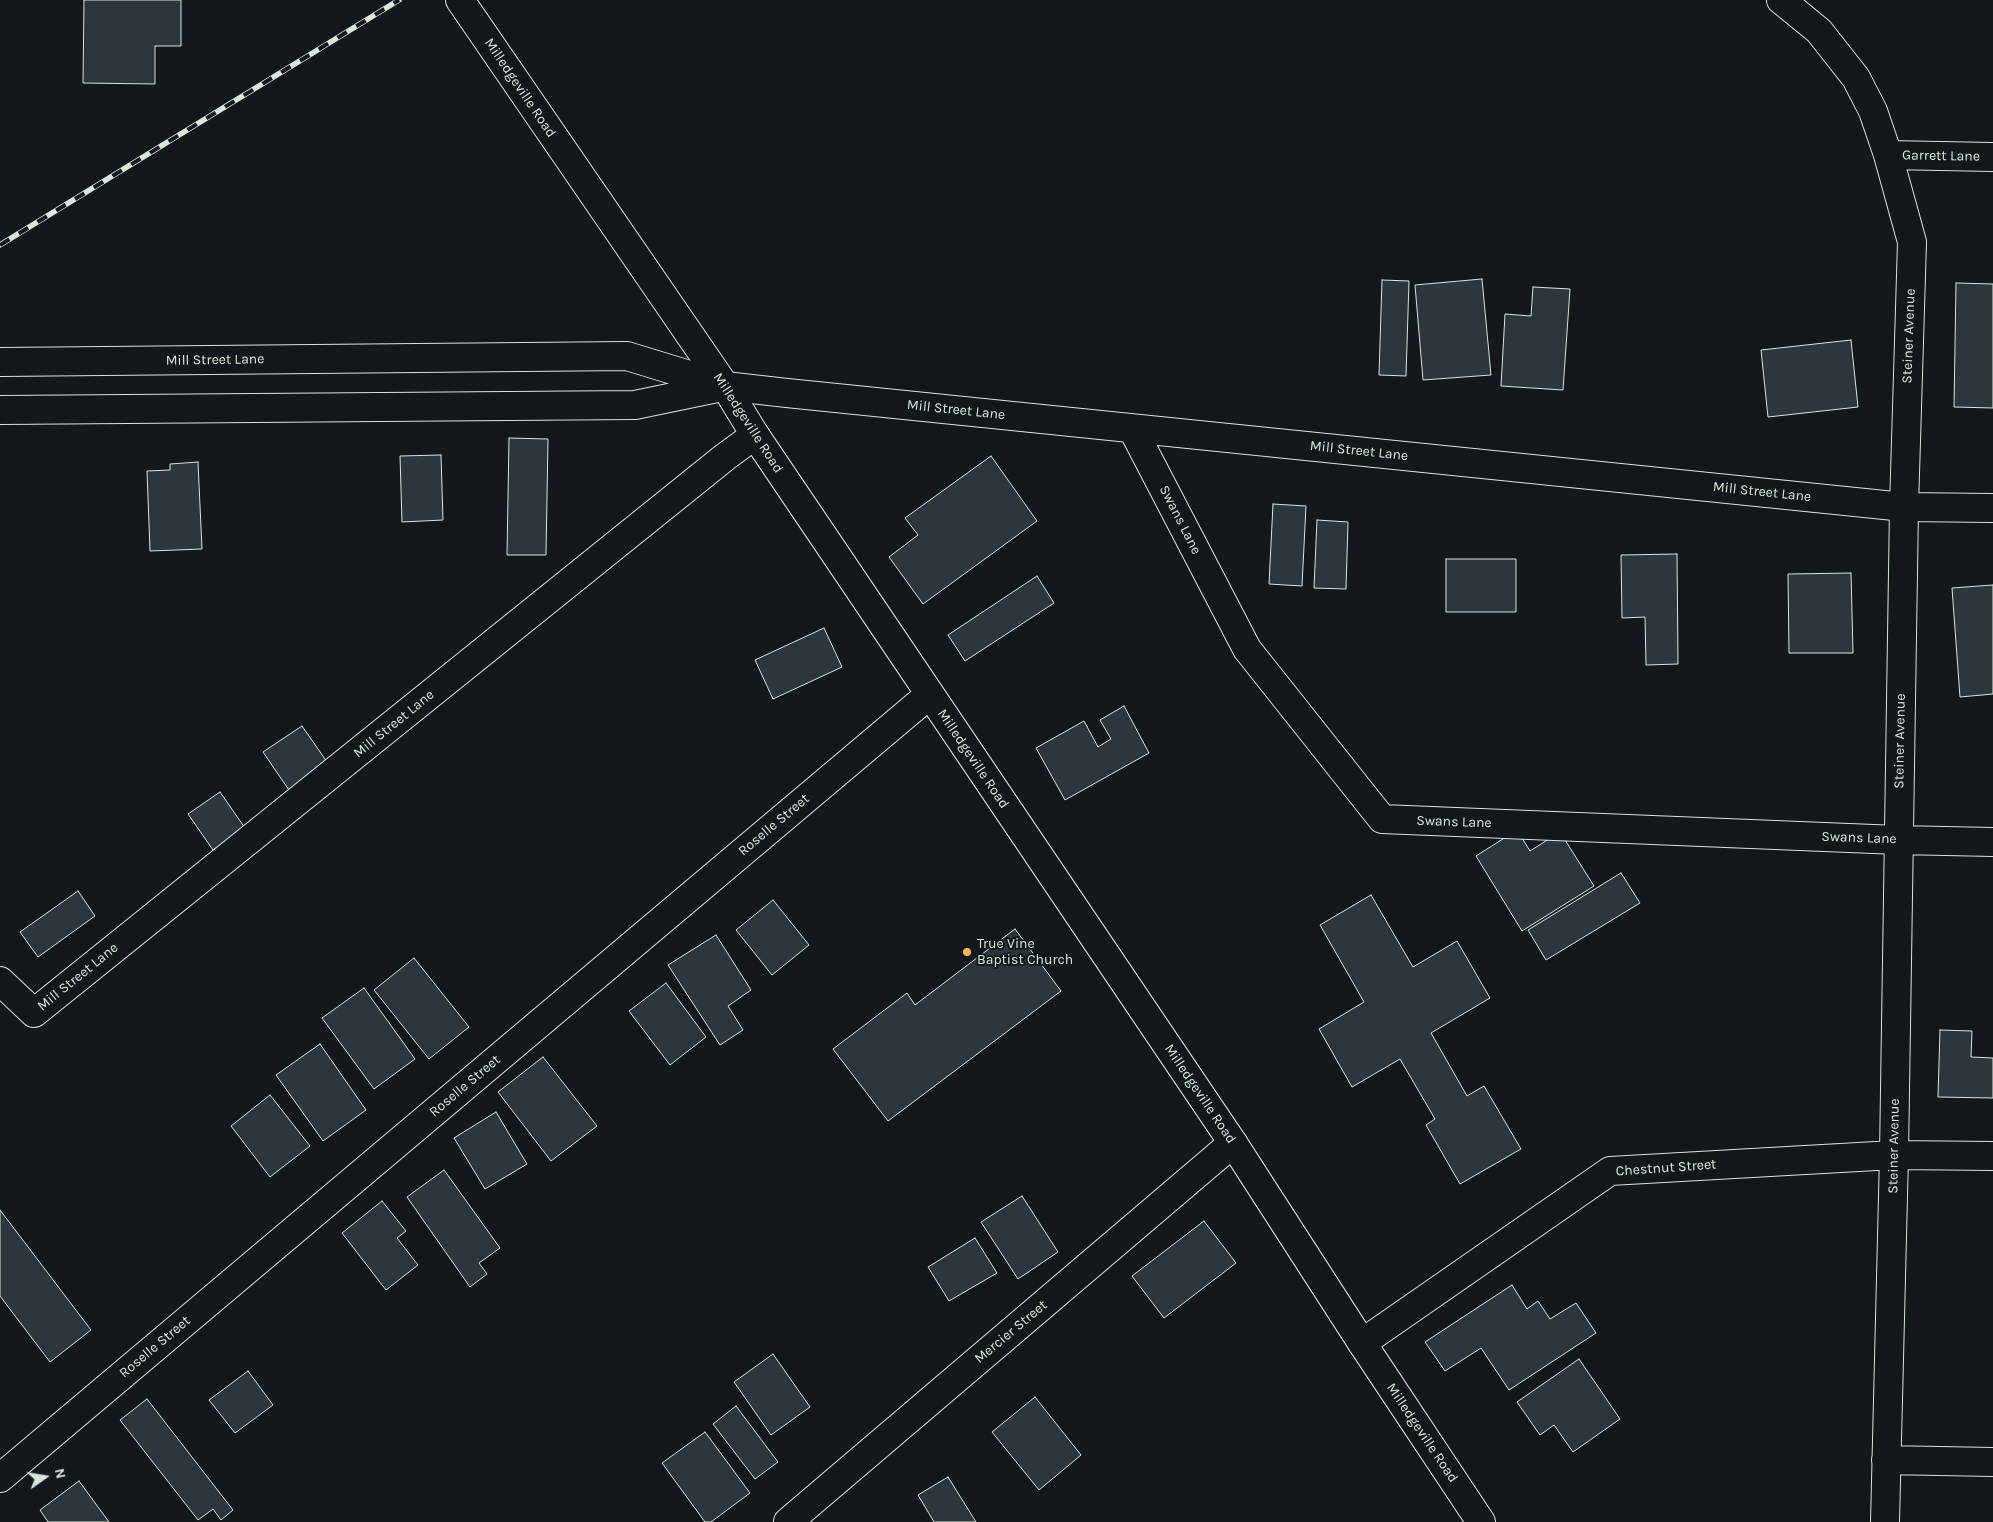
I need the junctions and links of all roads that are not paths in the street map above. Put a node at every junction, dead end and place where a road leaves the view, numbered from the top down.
1 (460, 0) edge
2 (1781, 0) edge
3 (1888, 155) junction
4 (1993, 157) edge
5 (0, 362) edge
6 (725, 386) junction
7 (0, 410) edge
8 (1132, 428) junction
9 (755, 435) junction
10 (1904, 507) junction
11 (1993, 508) edge
12 (930, 695) junction
13 (1898, 840) junction
14 (1993, 842) edge
15 (0, 981) edge
16 (1233, 1143) junction
17 (1894, 1155) junction
18 (1993, 1156) edge
19 (1362, 1342) junction
20 (1886, 1460) junction
21 (1993, 1462) edge
22 (0, 1478) edge
23 (788, 1522) edge
24 (1481, 1522) edge
25 (1885, 1522) edge

1 - 6 street, Milledgeville Road
2 - 3 street, Steiner Avenue
3 - 4 street, Garrett Lane
3 - 10 street, Steiner Avenue
5 - 6 street, Mill Street Lane
6 - 7 street, Mill Street Lane
6 - 8 street, Mill Street Lane
6 - 9 street, Milledgeville Road
8 - 10 street, Mill Street Lane
8 - 13 street, Swans Lane
9 - 12 street, Milledgeville Road
9 - 15 street, Mill Street Lane
10 - 11 street, Mill Street Lane
10 - 13 street, Steiner Avenue
12 - 16 street, Milledgeville Road
12 - 22 street, Roselle Street
13 - 14 street, Swans Lane
13 - 17 street, Steiner Avenue
16 - 19 street, Milledgeville Road
16 - 23 street, Mercier Street
17 - 18 street, Chestnut Street
17 - 19 street, Chestnut Street
17 - 20 street, Steiner Avenue
19 - 24 street, Milledgeville Road
20 - 21 street
20 - 25 street, Steiner Avenue

